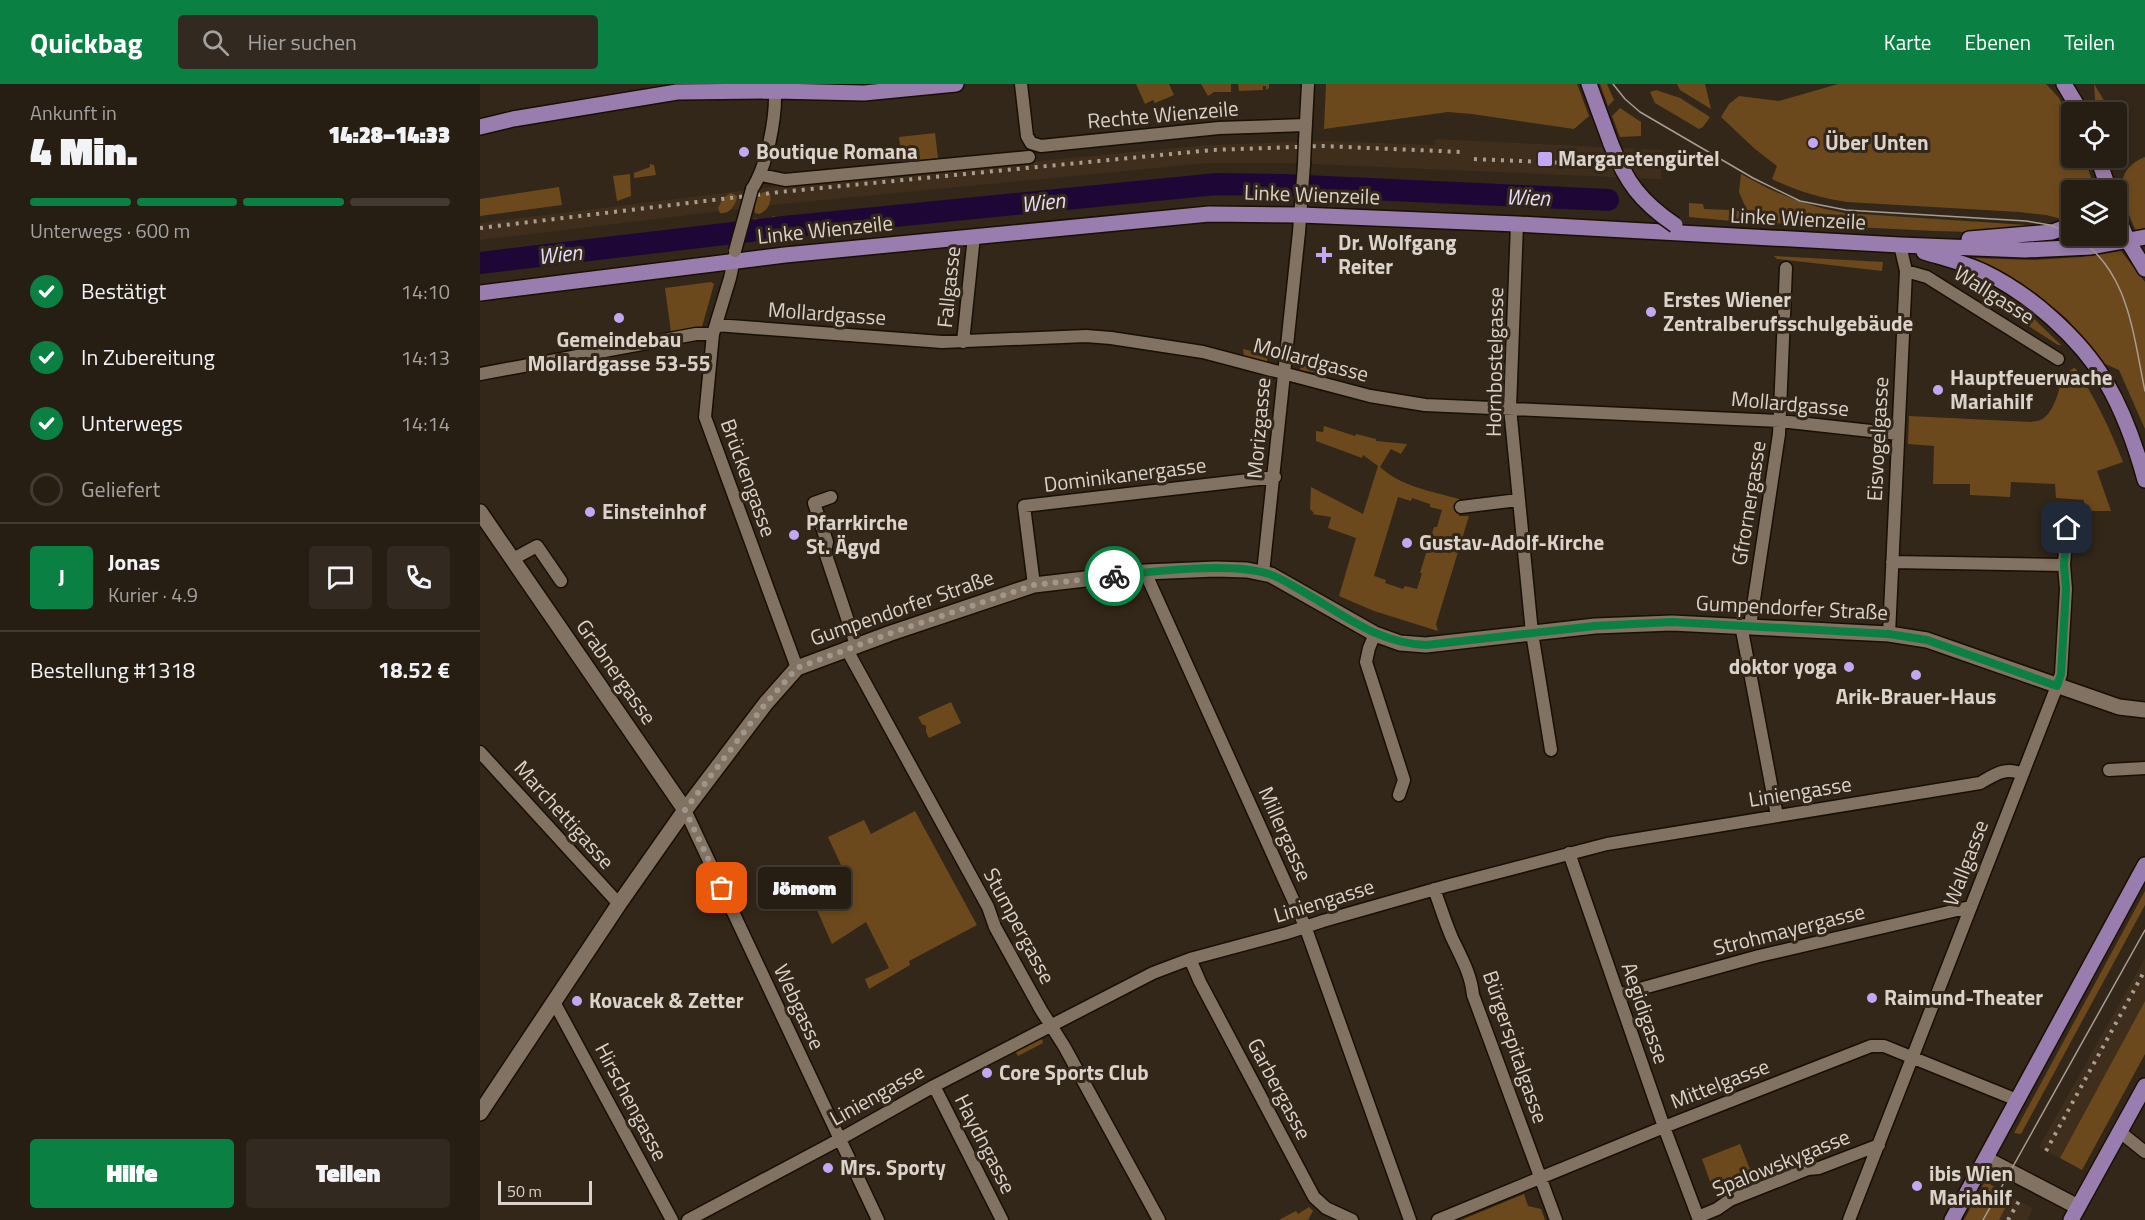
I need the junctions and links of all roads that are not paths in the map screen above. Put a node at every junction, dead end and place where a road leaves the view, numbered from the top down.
1 (956, 84) edge
2 (1021, 84) edge
3 (1308, 84) edge
4 (1589, 84) edge
5 (2064, 84) edge
6 (677, 88) edge
7 (865, 89) edge
8 (775, 91) junction
9 (2075, 102) edge
10 (1306, 125) junction
11 (480, 127) edge
12 (1029, 157) dead end
13 (761, 174) junction
14 (1302, 210) junction
15 (1517, 224) junction
16 (2061, 228) edge
17 (1689, 233) junction
18 (974, 236) junction
19 (2145, 237) edge
20 (2128, 241) junction
21 (1900, 245) junction
22 (734, 256) junction
23 (1786, 268) dead end
24 (2145, 269) edge
25 (1906, 271) junction
26 (480, 294) edge
27 (714, 330) junction
28 (963, 342) junction
29 (2058, 359) dead end
30 (1284, 372) junction
31 (480, 374) edge
32 (1509, 408) junction
33 (1780, 421) junction
34 (1898, 434) junction
35 (1275, 477) junction
36 (2145, 480) edge
37 (831, 497) dead end
38 (1518, 500) junction
39 (1461, 507) dead end
40 (2068, 510) dead end
41 (480, 512) edge
42 (513, 559) junction
43 (1892, 562) junction
44 (2064, 565) junction
45 (1145, 572) junction
46 (1263, 573) junction
47 (561, 581) dead end
48 (1034, 585) junction
49 (1746, 626) junction
50 (1532, 633) junction
51 (1375, 634) junction
52 (1889, 634) junction
53 (851, 647) junction
54 (797, 668) junction
55 (2057, 686) junction
56 (2145, 710) edge
57 (1551, 750) dead end
58 (480, 752) edge
59 (2145, 768) edge
60 (2109, 770) dead end
61 (2022, 774) junction
62 (1399, 795) dead end
63 (685, 810) junction
64 (1777, 816) junction
65 (1569, 853) junction
66 (2145, 865) edge
67 (1434, 889) junction
68 (619, 904) junction
69 (1970, 907) junction
70 (1305, 926) junction
71 (1190, 959) junction
72 (1618, 995) junction
73 (555, 1002) junction
74 (1052, 1025) junction
75 (1912, 1058) junction
76 (934, 1086) junction
77 (2145, 1086) edge
78 (2018, 1100) junction
79 (480, 1113) edge
80 (1664, 1127) junction
81 (2120, 1132) junction
82 (839, 1139) junction
83 (1879, 1145) junction
84 (2145, 1152) edge
85 (1986, 1159) junction
86 (1540, 1178) junction
87 (2075, 1213) edge
88 (1698, 1218) edge
89 (672, 1220) edge
90 (688, 1220) edge
91 (878, 1220) edge
92 (1002, 1220) edge
93 (1159, 1220) edge
94 (1352, 1220) edge
95 (1410, 1220) edge
96 (1438, 1220) edge
97 (1556, 1220) edge
98 (1849, 1220) edge
99 (1952, 1220) edge

1 - 7 main road
2 - 10 street, Rechte Wienzeile
3 - 10 street, Morizgasse
4 - 17 main road, bridge
5 - 9 main road
6 - 8 main road
6 - 11 main road
7 - 8 main road
8 - 13 street, Brückengasse
10 - 14 street, Morizgasse, bridge
12 - 13 street
13 - 22 street, Brückengasse, bridge
14 - 15 main road, Linke Wienzeile
14 - 18 main road, Linke Wienzeile
14 - 30 street, Morizgasse
15 - 17 main road, Linke Wienzeile
15 - 32 street, Hornbostelgasse
16 - 21 main road
17 - 21 main road, Linke Wienzeile
18 - 22 main road, Linke Wienzeile
18 - 28 street, Fallgasse
19 - 20 main road, Linke Wienzeile
20 - 21 main road, Linke Wienzeile
20 - 24 main road
21 - 25 street, Eisvogelgasse
21 - 36 main road
22 - 26 main road, Linke Wienzeile
22 - 27 street, Brückengasse
23 - 33 street, Gfrornergasse
25 - 29 street, Wallgasse
25 - 34 street, Eisvogelgasse
27 - 28 street, Mollardgasse
27 - 31 street, Mollardgasse
27 - 54 street, Brückengasse
28 - 30 street, Mollardgasse
30 - 32 street, Mollardgasse
30 - 35 street, Morizgasse
32 - 33 street, Mollardgasse
32 - 38 street, Hornbostelgasse
33 - 34 street, Mollardgasse
33 - 49 street, Gfrornergasse
34 - 43 street, Eisvogelgasse
35 - 46 street, Morizgasse
35 - 48 street, Dominikanergasse
37 - 53 street
38 - 39 street
38 - 50 street, Hornbostelgasse
40 - 44 street, Wallgasse
41 - 42 street, Grabnergasse
42 - 47 street
42 - 63 street, Grabnergasse
43 - 44 street
43 - 52 street, Eisvogelgasse
44 - 55 street, Wallgasse
45 - 46 street, Gumpendorfer Straße
45 - 48 street, Gumpendorfer Straße
45 - 70 street, Millergasse
46 - 51 street, Gumpendorfer Straße
48 - 53 street, Gumpendorfer Straße
49 - 50 street, Gumpendorfer Straße
49 - 52 street, Gumpendorfer Straße
49 - 64 street, Gfrornergasse
50 - 51 street, Gumpendorfer Straße
50 - 57 street, Hornbostelgasse
51 - 62 street
52 - 55 street, Gumpendorfer Straße
53 - 54 street, Gumpendorfer Straße
53 - 74 street, Stumpergasse
54 - 63 street, Gumpendorfer Straße
55 - 56 street, Gumpendorfer Straße
55 - 61 street, Wallgasse
58 - 68 street, Marchettigasse
59 - 60 street
61 - 64 street, Liniengasse
61 - 69 street, Wallgasse
63 - 68 street, Gumpendorfer Straße
63 - 82 street, Webgasse
64 - 65 street, Liniengasse
65 - 67 street, Liniengasse
65 - 72 street, Aegidigasse
66 - 78 main road
67 - 70 street, Liniengasse
67 - 86 street, Bürgerspitalgasse
68 - 73 street, Gumpendorfer Straße
69 - 72 street, Strohmayergasse
69 - 75 street, Wallgasse
70 - 71 street, Liniengasse
70 - 95 street, Millergasse
71 - 74 street, Liniengasse
71 - 94 street, Garbergasse
72 - 80 street, Aegidigasse
73 - 79 street, Gumpendorfer Straße
73 - 89 street, Hirschengasse
74 - 76 street, Liniengasse
74 - 93 street, Stumpergasse
75 - 78 street, Mittelgasse
75 - 80 street, Mittelgasse
75 - 83 street, Wallgasse
76 - 82 street, Liniengasse
76 - 92 street, Haydngasse
77 - 81 main road
78 - 85 main road
80 - 86 street, Mittelgasse
80 - 88 street, Aegidigasse
81 - 84 street
81 - 87 main road
82 - 90 street, Liniengasse
82 - 91 street, Webgasse
83 - 88 street, Spalowskygasse
83 - 98 street, Wallgasse
85 - 87 street
85 - 99 main road
86 - 96 street, Mittelgasse
86 - 97 street, Bürgerspitalgasse

